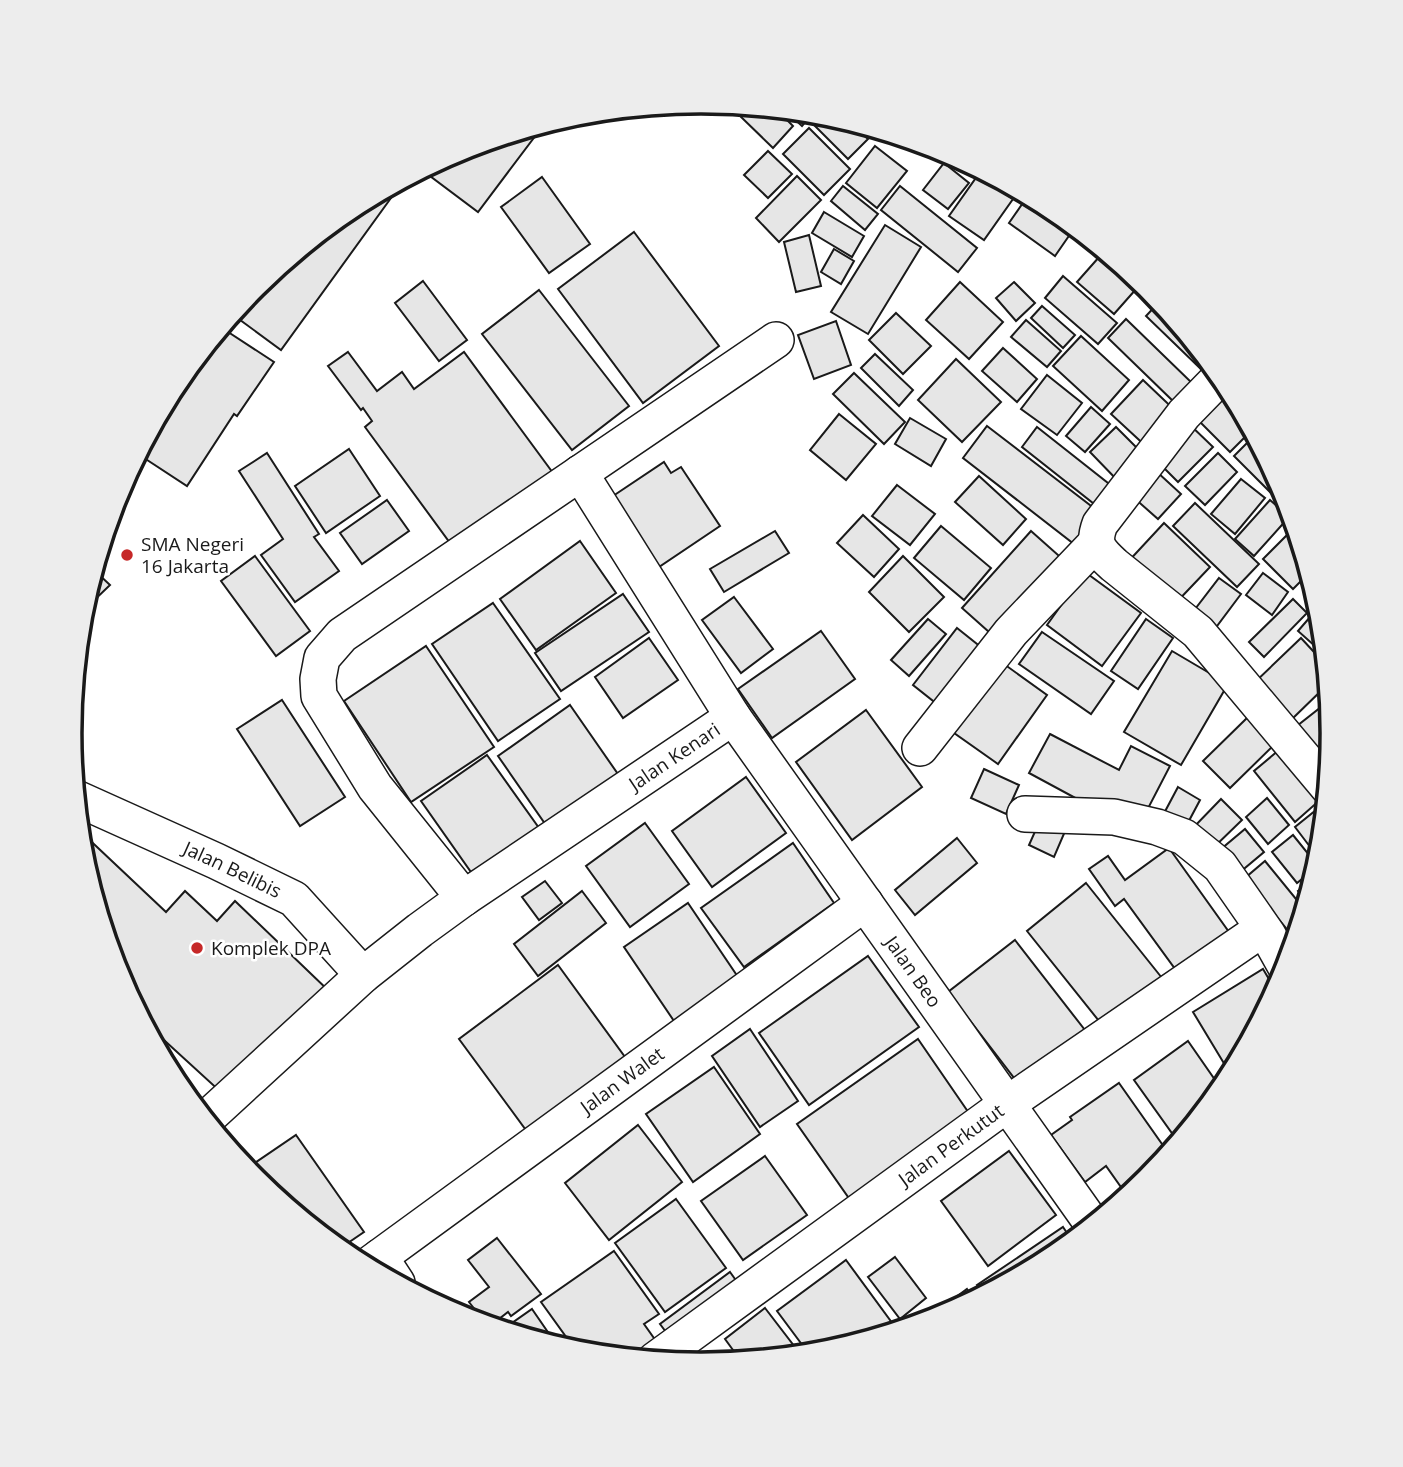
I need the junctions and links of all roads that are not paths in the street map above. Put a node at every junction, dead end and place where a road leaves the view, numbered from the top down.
1 (776, 340) dead end
2 (1212, 384) edge
3 (580, 473) junction
4 (1096, 543) junction
5 (733, 717) junction
6 (920, 748) dead end
7 (1319, 776) edge
8 (87, 803) edge
9 (1025, 814) dead end
10 (464, 898) junction
11 (865, 903) junction
12 (1252, 936) dead end
13 (1279, 956) edge
14 (363, 975) junction
15 (1007, 1104) junction
16 (213, 1113) edge
17 (1088, 1217) edge
18 (385, 1266) edge
19 (667, 1351) edge

1 - 3 street
2 - 4 street
3 - 5 street, Jalan Kenari
3 - 10 street
4 - 6 street
4 - 7 street
5 - 10 street, Jalan Kenari
5 - 11 street, Jalan Beo
8 - 14 street, Jalan Belibis
9 - 13 street
10 - 14 street, Jalan Kenari
11 - 15 street, Jalan Beo
11 - 18 street, Jalan Walet
12 - 15 street, Jalan Perkutut
14 - 16 street, Jalan Kenari
15 - 17 street, Jalan Beo
15 - 19 street, Jalan Perkutut

